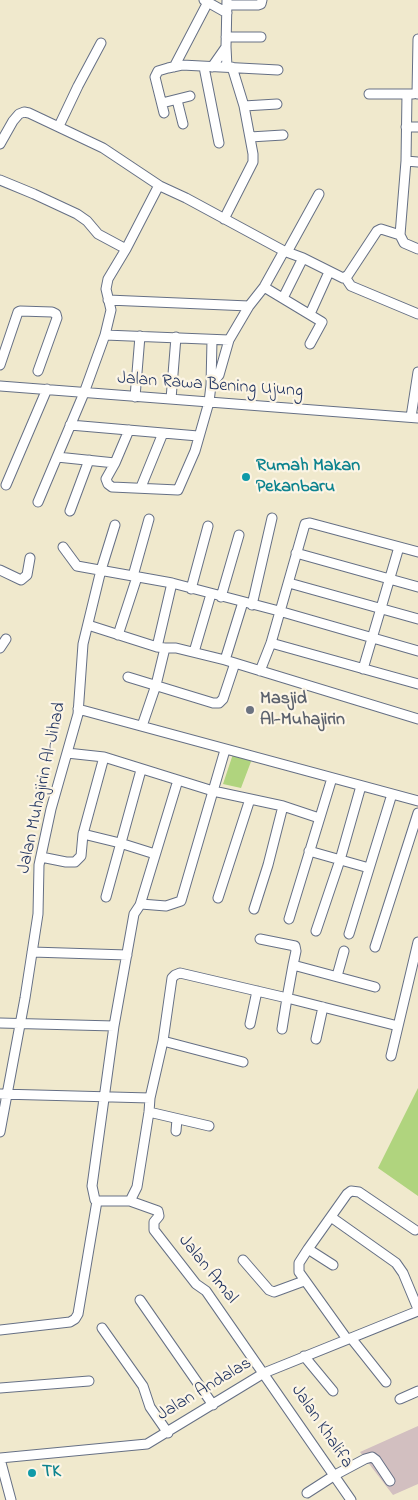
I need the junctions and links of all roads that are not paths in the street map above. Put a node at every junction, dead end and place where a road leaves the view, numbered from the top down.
1 (262, 0) edge
2 (206, 1) edge
3 (227, 6) edge
4 (226, 37) junction
5 (261, 37) dead end
6 (418, 39) edge
7 (102, 43) dead end
8 (226, 47) junction
9 (174, 66) junction
10 (208, 67) junction
11 (230, 67) junction
12 (278, 70) dead end
13 (369, 94) dead end
14 (407, 94) junction
15 (418, 94) edge
16 (190, 96) dead end
17 (177, 100) junction
18 (162, 103) junction
19 (276, 104) dead end
20 (244, 106) junction
21 (164, 114) dead end
22 (183, 124) dead end
23 (59, 126) junction
24 (406, 127) junction
25 (418, 127) edge
26 (283, 135) dead end
27 (250, 137) junction
28 (218, 143) dead end
29 (0, 144) edge
30 (406, 160) junction
31 (418, 162) edge
32 (0, 180) edge
33 (160, 186) junction
34 (319, 194) dead end
35 (224, 220) junction
36 (400, 235) junction
37 (126, 249) junction
38 (418, 249) edge
39 (286, 252) junction
40 (303, 258) junction
41 (329, 272) junction
42 (345, 277) junction
43 (264, 287) junction
44 (283, 298) junction
45 (108, 300) junction
46 (250, 306) junction
47 (310, 314) junction
48 (418, 314) edge
49 (105, 335) junction
50 (140, 336) junction
51 (176, 337) junction
52 (212, 340) junction
53 (229, 340) junction
54 (310, 344) dead end
55 (0, 365) edge
56 (38, 371) dead end
57 (418, 372) edge
58 (211, 385) junction
59 (0, 386) edge
60 (47, 389) junction
61 (84, 393) junction
62 (135, 397) junction
63 (171, 400) junction
64 (209, 402) junction
65 (414, 417) edge
66 (70, 425) junction
67 (129, 430) junction
68 (163, 433) junction
69 (198, 436) junction
70 (57, 457) junction
71 (89, 460) junction
72 (115, 463) junction
73 (6, 485) dead end
74 (141, 487) junction
75 (38, 502) dead end
76 (70, 511) dead end
77 (272, 518) dead end
78 (149, 519) dead end
79 (116, 524) dead end
80 (208, 526) dead end
81 (239, 535) dead end
82 (63, 547) dead end
83 (400, 547) junction
84 (418, 552) edge
85 (296, 553) junction
86 (30, 558) dead end
87 (0, 570) edge
88 (101, 570) junction
89 (135, 576) junction
90 (390, 579) junction
91 (172, 583) junction
92 (289, 583) junction
93 (418, 587) edge
94 (191, 589) junction
95 (211, 594) junction
96 (221, 597) junction
97 (247, 604) junction
98 (381, 609) junction
99 (279, 611) junction
100 (418, 620) edge
101 (88, 624) junction
102 (118, 634) junction
103 (372, 638) junction
104 (6, 639) dead end
105 (271, 643) junction
106 (0, 648) edge
107 (161, 648) junction
108 (418, 651) edge
109 (194, 652) junction
110 (225, 660) junction
111 (235, 663) junction
112 (363, 669) junction
113 (260, 672) junction
114 (128, 677) dead end
115 (418, 684) edge
116 (156, 685) junction
117 (78, 709) junction
118 (418, 719) edge
119 (142, 726) junction
120 (225, 750) junction
121 (67, 753) junction
122 (104, 757) junction
123 (141, 770) junction
124 (332, 778) junction
125 (178, 780) junction
126 (361, 786) junction
127 (213, 791) junction
128 (392, 794) junction
129 (250, 799) junction
130 (418, 801) edge
131 (283, 806) junction
132 (418, 813) edge
133 (319, 818) junction
134 (83, 834) junction
135 (120, 843) junction
136 (309, 851) junction
137 (155, 854) junction
138 (40, 856) junction
139 (340, 860) junction
140 (369, 868) junction
141 (106, 897) dead end
142 (218, 898) dead end
143 (141, 904) junction
144 (254, 909) dead end
145 (289, 919) dead end
146 (316, 931) dead end
147 (349, 934) dead end
148 (260, 939) dead end
149 (418, 942) edge
150 (375, 947) dead end
151 (344, 950) dead end
152 (32, 952) junction
153 (127, 955) junction
154 (293, 965) junction
155 (337, 976) junction
156 (375, 987) dead end
157 (257, 990) junction
158 (287, 998) junction
159 (323, 1007) junction
160 (0, 1023) edge
161 (20, 1024) junction
162 (250, 1024) dead end
163 (114, 1026) junction
164 (398, 1026) junction
165 (282, 1029) dead end
166 (316, 1039) dead end
167 (163, 1041) junction
168 (392, 1056) dead end
169 (243, 1062) dead end
170 (4, 1094) edge
171 (105, 1096) junction
172 (150, 1098) junction
173 (149, 1112) junction
174 (178, 1120) junction
175 (209, 1126) dead end
176 (176, 1131) dead end
177 (0, 1132) edge
178 (97, 1201) junction
179 (130, 1201) junction
180 (331, 1217) junction
181 (415, 1230) dead end
182 (308, 1250) junction
183 (243, 1260) dead end
184 (334, 1266) dead end
185 (304, 1281) junction
186 (140, 1300) dead end
187 (418, 1310) edge
188 (102, 1328) dead end
189 (0, 1330) edge
190 (349, 1338) junction
191 (304, 1356) junction
192 (264, 1373) junction
193 (90, 1381) dead end
194 (386, 1382) dead end
195 (0, 1388) edge
196 (333, 1391) dead end
197 (418, 1391) edge
198 (400, 1398) dead end
199 (213, 1405) junction
200 (168, 1432) junction
201 (0, 1458) edge
202 (335, 1475) junction
203 (390, 1481) dead end
204 (307, 1493) dead end
205 (11, 1500) edge
206 (351, 1500) edge

1 - 3 street
2 - 3 street
2 - 9 street
3 - 4 street
4 - 5 street
4 - 8 street
6 - 15 street
7 - 23 street
8 - 10 street
8 - 11 street
9 - 10 street
9 - 18 street
10 - 11 street
10 - 28 street
11 - 12 street
11 - 20 street
13 - 14 street
14 - 15 street
14 - 24 street
16 - 17 street
17 - 18 street
17 - 22 street
18 - 21 street
19 - 20 street
20 - 27 street
23 - 29 street
23 - 33 street
24 - 25 street
24 - 30 street
26 - 27 street
27 - 35 street
30 - 31 street
30 - 36 street
32 - 37 street
33 - 35 street
33 - 37 street
34 - 39 street
35 - 39 street
36 - 38 street
36 - 42 street
37 - 45 street
39 - 40 street
39 - 43 street
40 - 41 street
40 - 44 street
41 - 42 street
41 - 47 street
42 - 48 street
43 - 44 street
43 - 46 street
44 - 47 street
45 - 46 street
45 - 49 street
46 - 53 street
47 - 54 street
49 - 50 street
49 - 61 street
50 - 51 street
50 - 62 street
51 - 52 street
51 - 63 street
52 - 53 street
52 - 58 street
53 - 58 street
55 - 56 street
57 - 65 street
58 - 64 street
59 - 60 street, Jalan Rawa Bening Ujung
60 - 61 street, Jalan Rawa Bening Ujung
60 - 73 street
61 - 62 street, Jalan Rawa Bening Ujung
61 - 66 street
62 - 63 street, Jalan Rawa Bening Ujung
63 - 64 street, Jalan Rawa Bening Ujung
64 - 65 street, Jalan Rawa Bening Ujung
64 - 69 street
66 - 67 street
66 - 70 street
67 - 68 street
67 - 72 street
68 - 69 street
68 - 74 street
69 - 74 street
70 - 71 street
70 - 75 street
71 - 72 street
71 - 76 street
72 - 74 street
77 - 97 street
78 - 89 street
79 - 88 street, Jalan Muhajirin Al-Jihad
80 - 94 street
81 - 96 street
82 - 88 street
83 - 84 street
83 - 85 street
83 - 90 street
85 - 90 street
85 - 92 street
86 - 87 street
88 - 89 street
88 - 101 street, Jalan Muhajirin Al-Jihad
89 - 91 street
89 - 102 street
90 - 93 street
90 - 98 street
91 - 94 street
91 - 107 street
92 - 98 street
92 - 99 street
94 - 95 street
95 - 96 street
95 - 109 street
96 - 97 street
97 - 99 street
97 - 110 street
98 - 100 street
98 - 103 street
99 - 103 street
99 - 105 street
101 - 102 street
101 - 117 street, Jalan Muhajirin Al-Jihad
102 - 107 street
103 - 108 street
103 - 112 street
104 - 106 street
105 - 112 street
105 - 113 street
107 - 109 street
107 - 116 street
109 - 110 street
110 - 111 street
111 - 113 street
111 - 116 street
112 - 115 street
113 - 118 street
114 - 116 street
116 - 119 street
117 - 119 street
117 - 121 street, Jalan Muhajirin Al-Jihad
119 - 120 street
120 - 124 street
120 - 127 street
121 - 122 street
121 - 138 street, Jalan Muhajirin Al-Jihad
122 - 123 street
122 - 134 street
123 - 125 street
123 - 135 street
124 - 126 street
124 - 133 street
125 - 127 street
125 - 137 street
126 - 128 street
126 - 139 street
127 - 129 street
127 - 143 street
128 - 130 street
128 - 140 street
129 - 131 street
129 - 142 street
131 - 133 street
131 - 144 street
132 - 150 street
133 - 136 street
134 - 135 street
134 - 138 street
135 - 137 street
135 - 141 street
136 - 139 street
136 - 145 street
137 - 143 street
138 - 152 street, Jalan Muhajirin Al-Jihad
139 - 140 street
139 - 146 street
140 - 147 street
143 - 153 street
148 - 154 street
149 - 164 street
151 - 155 street
152 - 153 street
152 - 161 street, Jalan Muhajirin Al-Jihad
153 - 163 street
154 - 155 street
154 - 158 street
155 - 156 street
157 - 158 street
157 - 162 street
157 - 167 street
158 - 159 street
158 - 165 street
159 - 164 street
159 - 166 street
160 - 161 street
161 - 163 street
161 - 170 street, Jalan Muhajirin Al-Jihad
163 - 171 street
164 - 168 street
167 - 169 street
167 - 172 street
170 - 171 street
170 - 177 street, Jalan Muhajirin Al-Jihad
171 - 172 street
171 - 178 street
172 - 173 street
173 - 174 street
173 - 179 street
174 - 175 street
174 - 176 street
178 - 179 street
178 - 189 street
179 - 192 street, Jalan Amal
180 - 181 street
180 - 182 street
180 - 187 street
182 - 184 street
182 - 185 street
183 - 185 street
185 - 190 street
186 - 199 street
187 - 190 street, Jalan Andalas
188 - 200 street
190 - 191 street, Jalan Andalas
190 - 194 street
191 - 192 street, Jalan Andalas
191 - 196 street
192 - 199 street, Jalan Andalas
192 - 202 street, Jalan Khalifa
193 - 195 street
197 - 198 street
199 - 200 street, Jalan Andalas
200 - 201 street, Jalan Andalas
201 - 205 street
202 - 203 street
202 - 204 street
202 - 206 street, Jalan Khalifa

